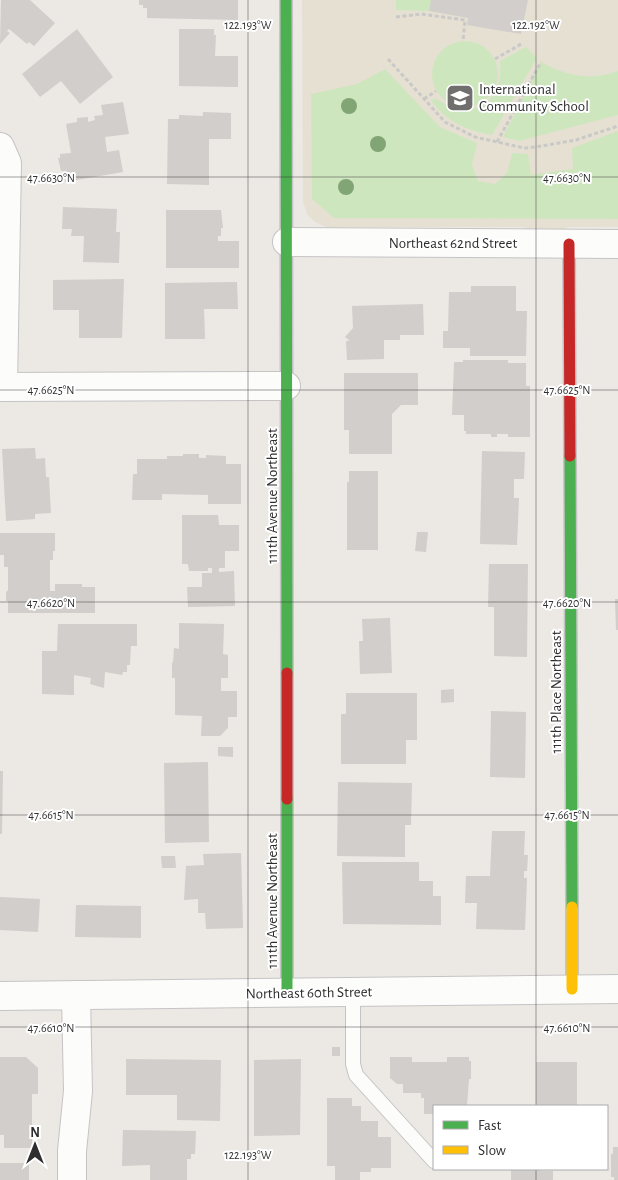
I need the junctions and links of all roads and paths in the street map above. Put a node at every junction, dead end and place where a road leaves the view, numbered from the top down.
1 (286, 0) edge
2 (396, 17) dead end
3 (463, 41) dead end
4 (524, 43) dead end
5 (388, 59) dead end
6 (495, 59) dead end
7 (541, 62) dead end
8 (436, 91) dead end
9 (424, 99) junction
10 (618, 126) edge
11 (497, 142) junction
12 (0, 147) edge
13 (287, 242) junction
14 (568, 244) junction
15 (618, 244) edge
16 (286, 386) junction
17 (1, 387) edge
18 (572, 989) junction
19 (618, 990) edge
20 (353, 992) junction
21 (287, 993) junction
22 (76, 995) junction
23 (0, 996) edge
24 (433, 1160) edge
25 (72, 1180) edge

1 - 13 street, 111th Avenue Northeast
2 - 3 path
4 - 6 path
5 - 9 path
7 - 11 path
8 - 9 path
9 - 11 path
10 - 11 path
12 - 17 street
13 - 14 street, Northeast 62nd Street
13 - 16 street, 111th Avenue Northeast
14 - 15 street, Northeast 62nd Street
14 - 18 street, 111th Place Northeast
16 - 17 street
16 - 21 street, 111th Avenue Northeast
18 - 19 street, Northeast 60th Street
18 - 20 street, Northeast 60th Street
20 - 21 street, Northeast 60th Street
20 - 24 lane
21 - 22 street, Northeast 60th Street
22 - 23 street, Northeast 60th Street
22 - 25 street

